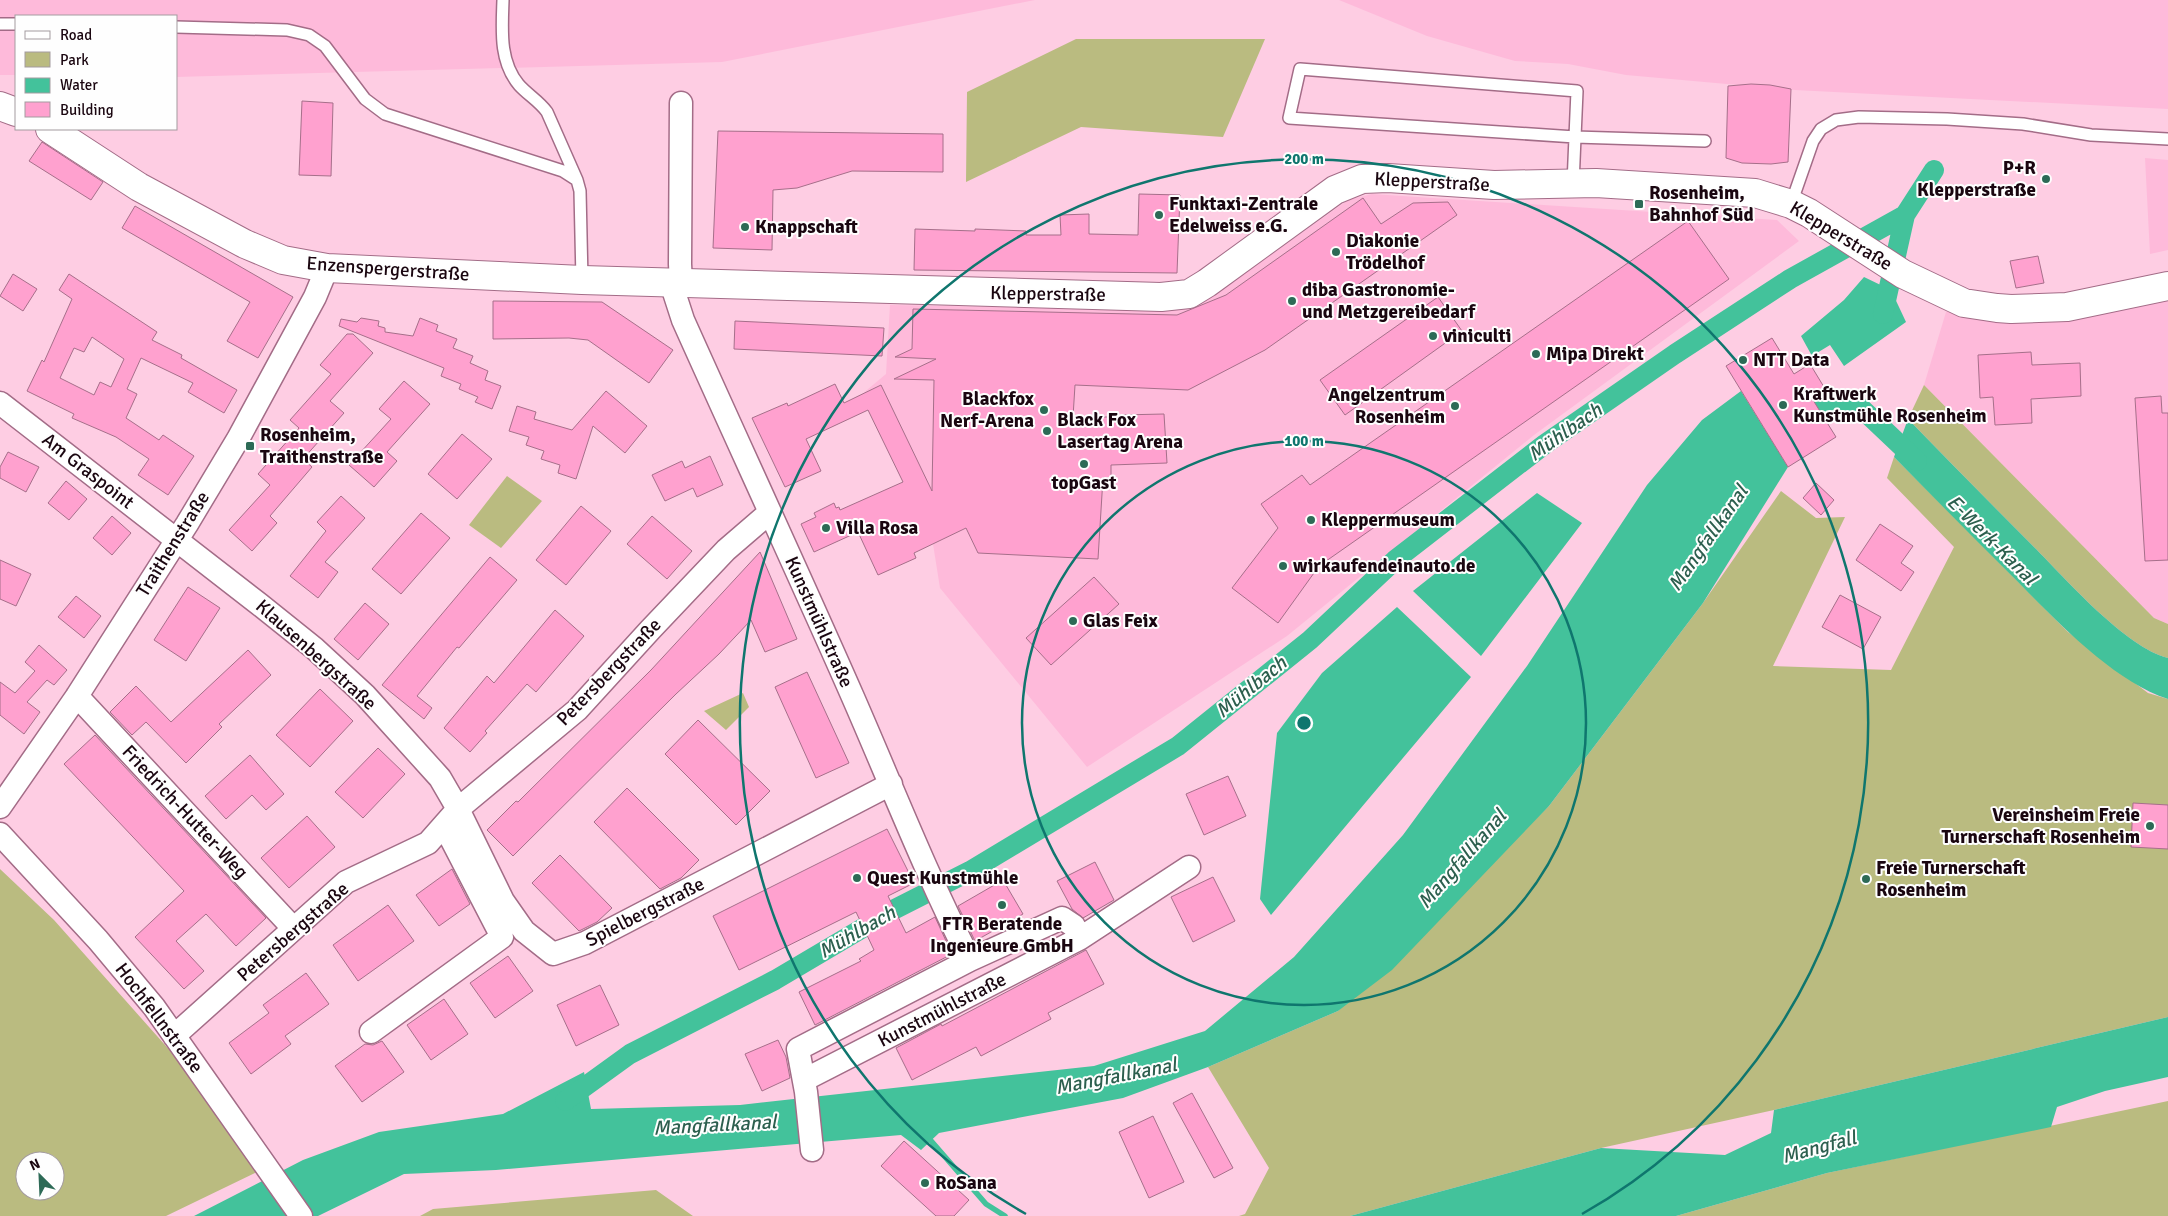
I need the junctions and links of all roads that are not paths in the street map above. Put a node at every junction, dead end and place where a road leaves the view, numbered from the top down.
1 (503, 0) edge
2 (0, 24) edge
3 (15, 24) edge
4 (178, 27) edge
5 (681, 102) dead end
6 (0, 106) edge
7 (15, 112) edge
8 (52, 130) edge
9 (1575, 137) junction
10 (2168, 139) edge
11 (1705, 141) dead end
12 (577, 180) junction
13 (1573, 184) junction
14 (1791, 204) junction
15 (327, 268) junction
16 (582, 280) junction
17 (676, 283) junction
18 (2168, 286) edge
19 (0, 402) edge
20 (769, 513) junction
21 (177, 539) junction
22 (77, 696) junction
23 (891, 784) junction
24 (0, 807) edge
25 (451, 817) junction
26 (0, 834) edge
27 (1189, 867) dead end
28 (293, 928) junction
29 (1079, 939) junction
30 (970, 960) junction
31 (372, 1032) dead end
32 (174, 1036) junction
33 (805, 1086) junction
34 (812, 1150) dead end
35 (302, 1216) edge

1 - 12 lane
2 - 3 lane
4 - 12 lane
5 - 17 street, Kunstmühlstraße
6 - 7 street
8 - 15 street, Enzenspergerstraße
9 - 9 lane
9 - 11 lane
9 - 13 lane
10 - 14 lane
12 - 16 lane
13 - 14 street, Klepperstraße
13 - 17 street, Klepperstraße
14 - 18 street, Klepperstraße
15 - 16 street, Enzenspergerstraße
15 - 21 street, Traithenstraße
16 - 17 street, Enzenspergerstraße
17 - 20 street, Kunstmühlstraße
19 - 21 street, Am Graspoint
20 - 23 street, Kunstmühlstraße
20 - 25 street, Petersbergstraße
21 - 22 street, Traithenstraße
21 - 25 street, Klausenbergstraße
22 - 24 street, Traithenstraße
22 - 28 street, Friedrich-Hutter-Weg
23 - 25 street, Spielbergstraße
23 - 30 street, Kunstmühlstraße
25 - 28 street, Petersbergstraße
25 - 31 street
26 - 32 street, Hochfellnstraße
27 - 29 street, Kunstmühlstraße
28 - 32 street, Petersbergstraße
29 - 30 street, Kunstmühlstraße
29 - 33 street, Kunstmühlstraße
30 - 33 street, Kunstmühlstraße
32 - 35 street, Hochfellnstraße
33 - 34 street

